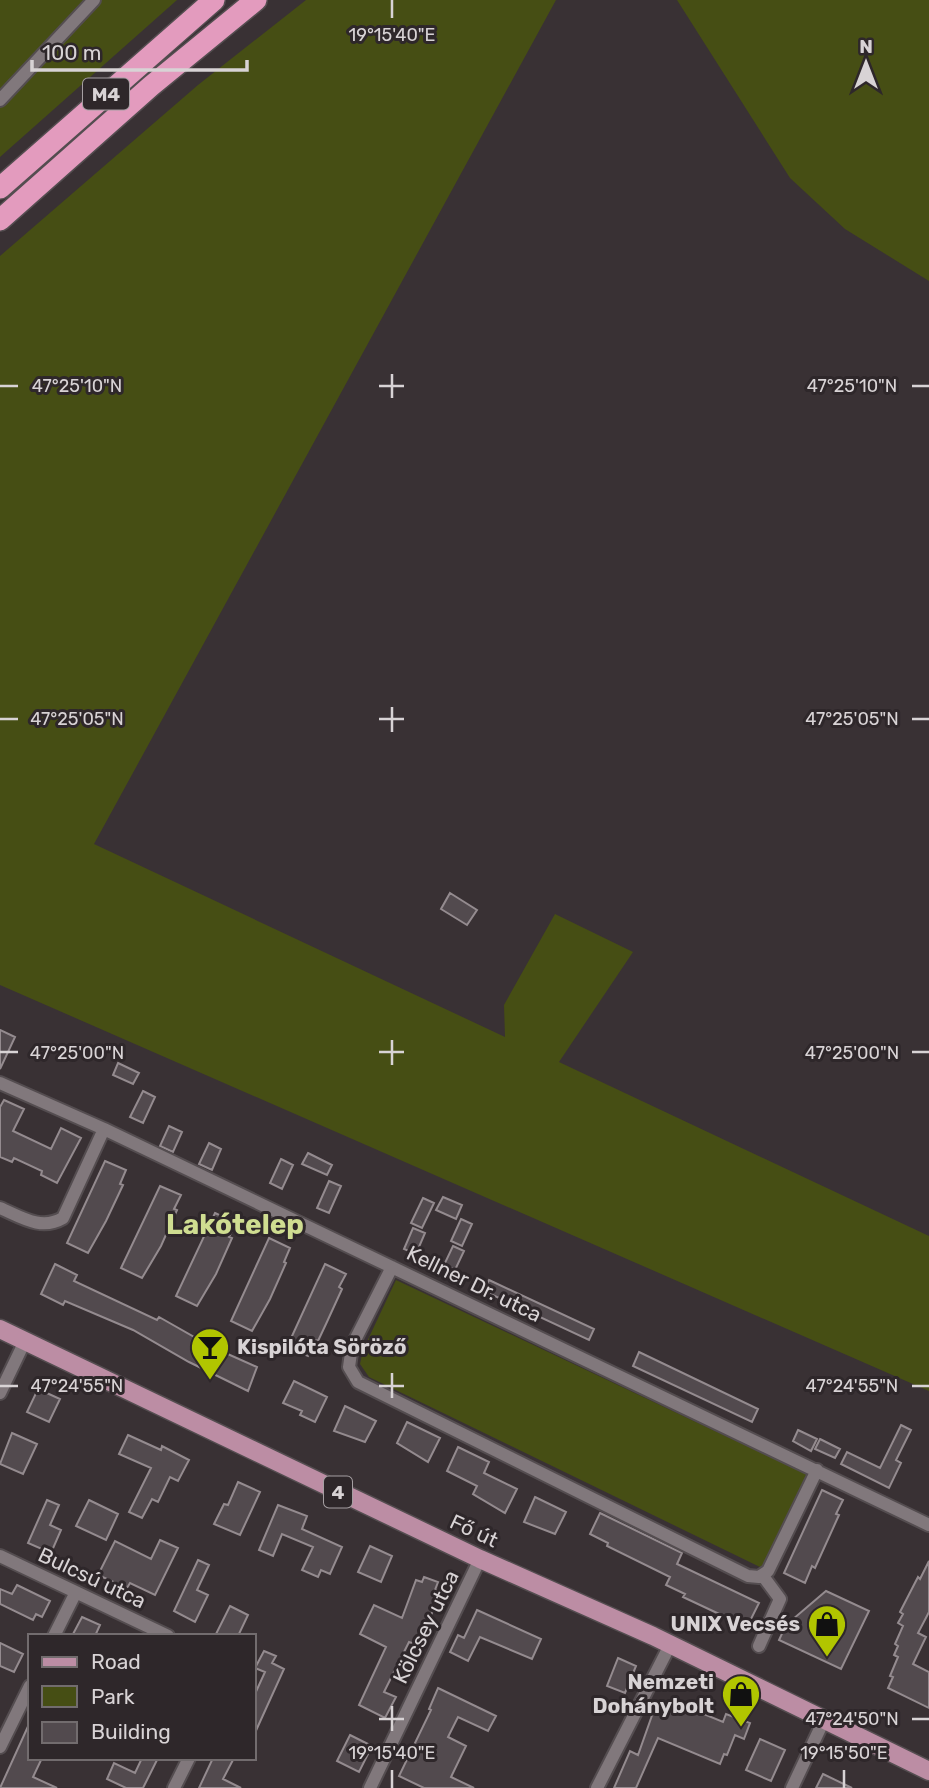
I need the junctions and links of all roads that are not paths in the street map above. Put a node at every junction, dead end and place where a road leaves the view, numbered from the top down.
1 (94, 0) edge
2 (214, 0) edge
3 (257, 0) edge
4 (0, 100) edge
5 (0, 188) edge
6 (0, 219) edge
7 (0, 1083) edge
8 (104, 1129) junction
9 (0, 1208) edge
10 (392, 1267) junction
11 (0, 1329) edge
12 (25, 1341) junction
13 (0, 1393) edge
14 (817, 1470) junction
15 (929, 1525) edge
16 (0, 1556) edge
17 (480, 1559) junction
18 (763, 1576) junction
19 (76, 1592) junction
20 (55, 1634) edge
21 (164, 1634) edge
22 (670, 1645) junction
23 (760, 1646) dead end
24 (28, 1690) edge
25 (824, 1720) junction
26 (0, 1747) edge
27 (187, 1760) edge
28 (929, 1771) edge
29 (174, 1788) edge
30 (370, 1788) edge
31 (597, 1788) edge
32 (792, 1788) edge

1 - 4 street
2 - 5 highway, M4
3 - 6 highway, M4
7 - 8 street, Kellner Dr. utca
8 - 9 street
8 - 10 street, Kellner Dr. utca
10 - 14 street, Kellner Dr. utca
10 - 18 street
11 - 12 main road, Fő út / 4
12 - 13 street
12 - 17 main road, Fő út / 4
14 - 15 street, Kellner Dr. utca
14 - 18 street
16 - 19 street, Bulcsú utca
17 - 22 main road, Fő út / 4
17 - 30 street, Kölcsey utca
18 - 23 street
19 - 20 street
19 - 21 street, Bulcsú utca
22 - 25 main road, Fő út / 4
22 - 31 street
24 - 26 street
25 - 28 main road, Fő út / 4
25 - 32 street
27 - 29 street

